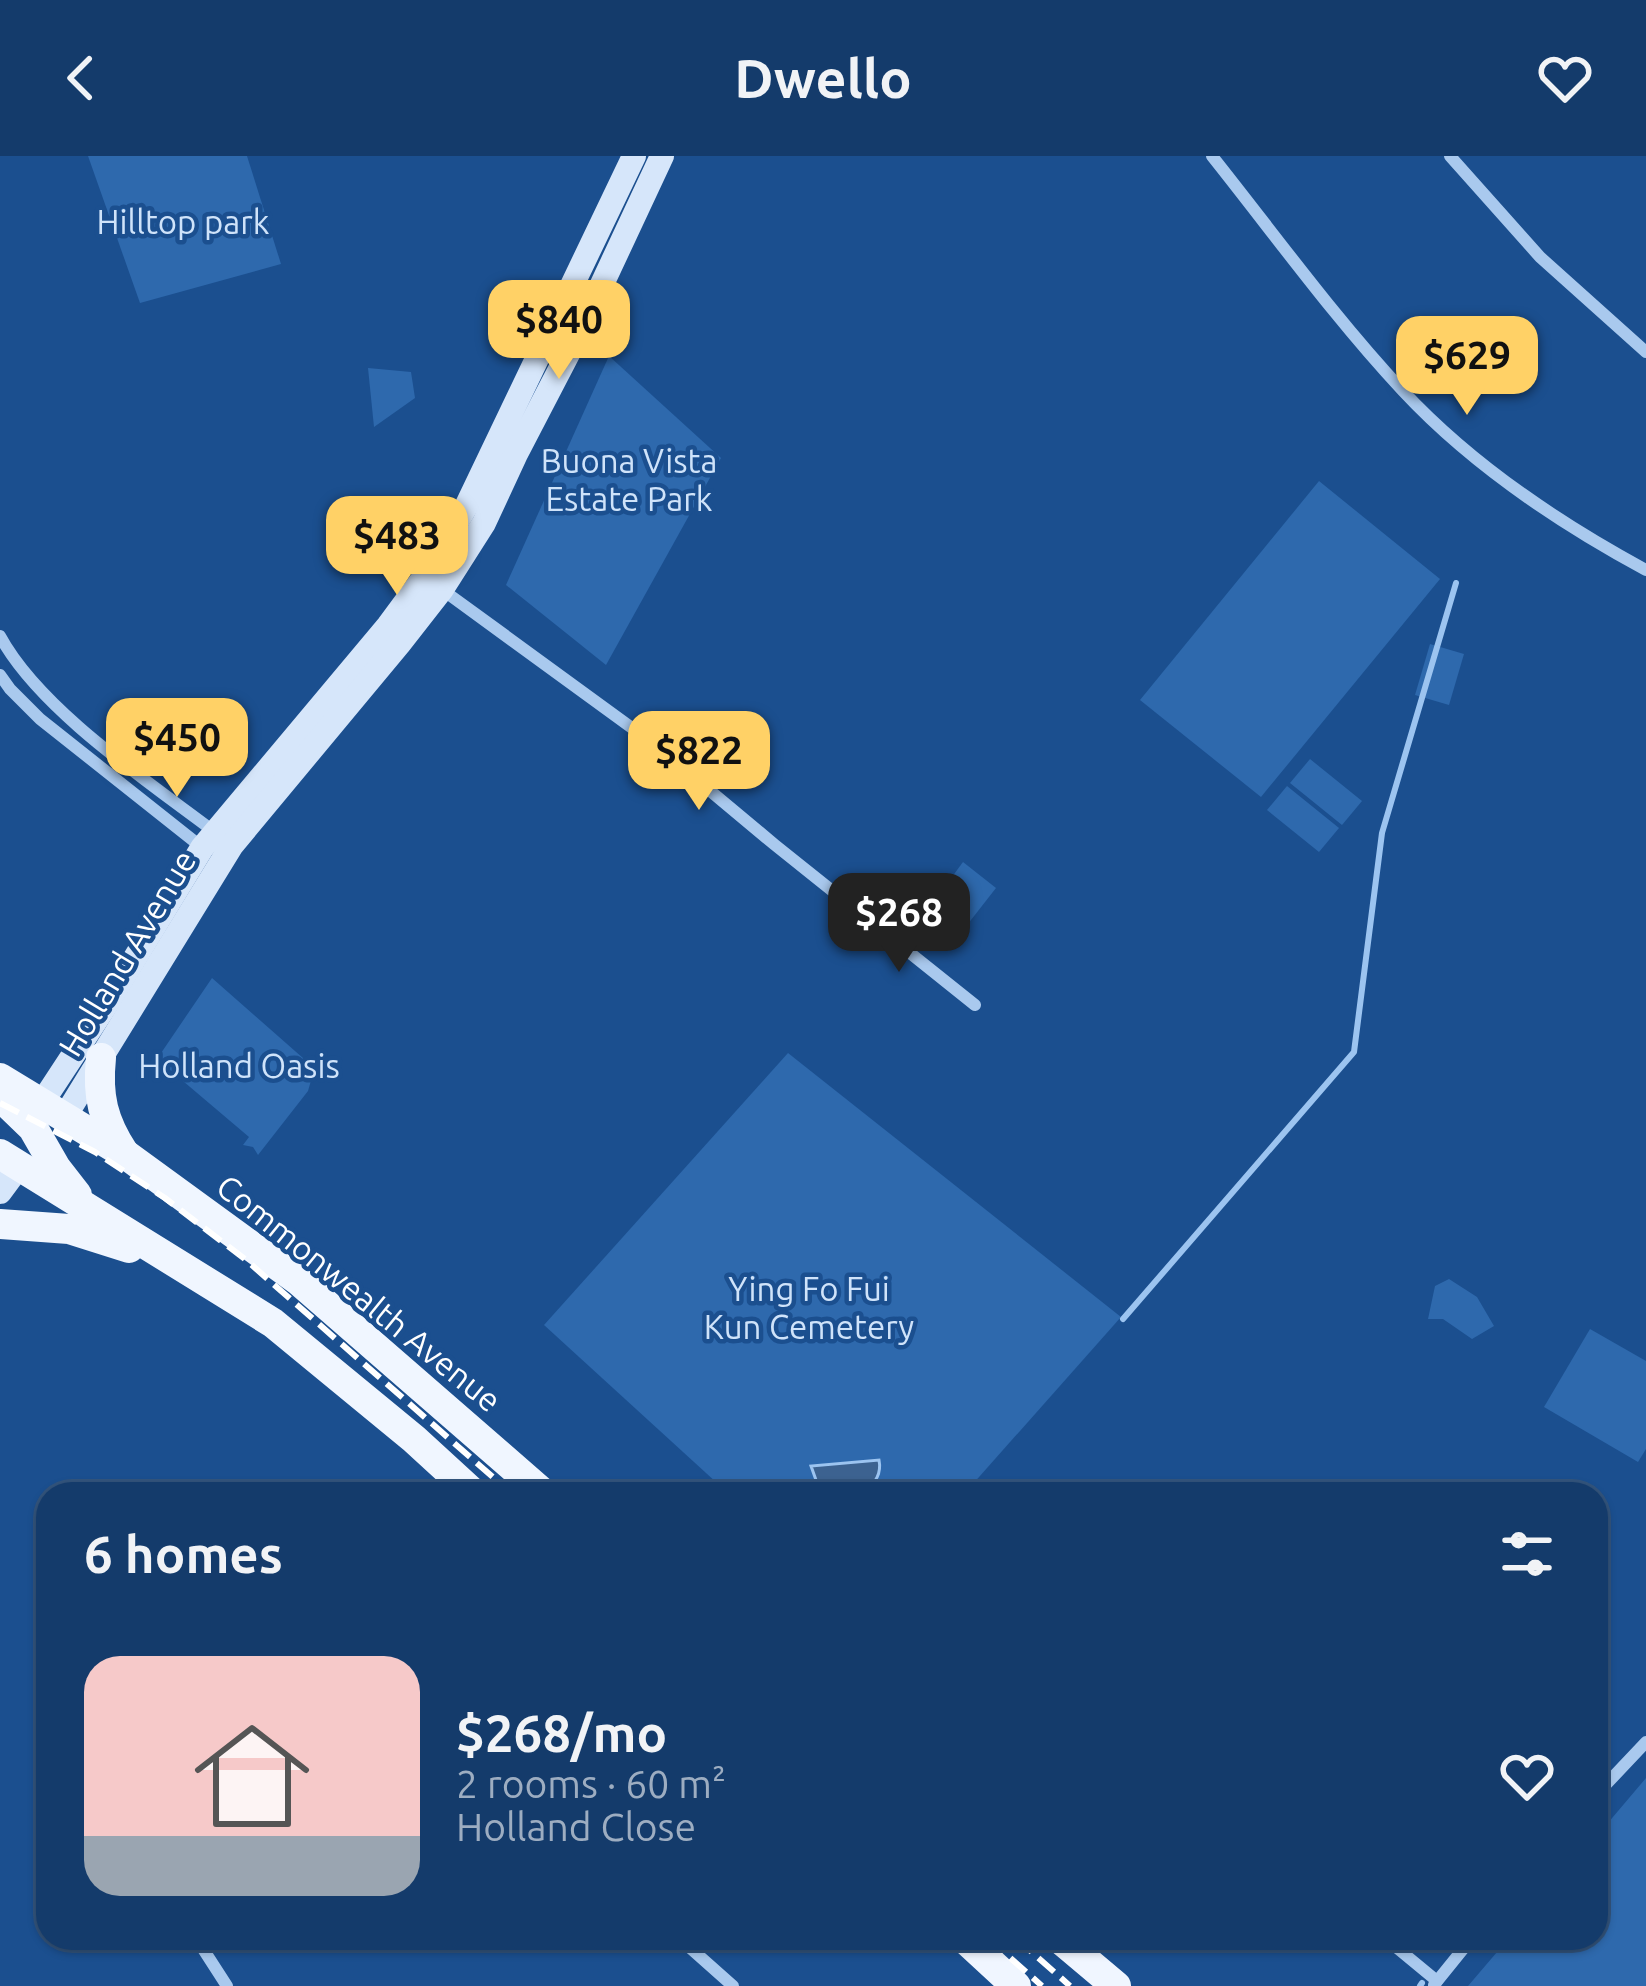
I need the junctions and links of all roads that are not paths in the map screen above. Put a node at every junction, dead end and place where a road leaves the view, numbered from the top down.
1 (633, 156) edge
2 (662, 156) edge
3 (1212, 156) edge
4 (1450, 156) edge
5 (1646, 352) edge
6 (1646, 570) edge
7 (433, 582) junction
8 (0, 636) edge
9 (0, 675) edge
10 (217, 846) junction
11 (975, 1005) dead end
12 (101, 1058) junction
13 (0, 1078) edge
14 (0, 1096) edge
15 (46, 1117) junction
16 (0, 1136) edge
17 (125, 1154) junction
18 (10, 1160) edge
19 (0, 1192) edge
20 (88, 1209) junction
21 (0, 1224) edge
22 (174, 1262) junction
23 (461, 1482) edge
24 (530, 1482) edge
25 (1646, 1742) edge
26 (1608, 1782) edge
27 (204, 1950) edge
28 (692, 1950) edge
29 (977, 1950) edge
30 (1073, 1950) edge
31 (1398, 1950) edge
32 (1462, 1950) edge
33 (1435, 1984) edge
34 (227, 1986) edge
35 (733, 1986) edge
36 (1016, 1986) edge
37 (1116, 1986) edge

1 - 7 street, Holland Avenue
2 - 7 street, Holland Avenue
3 - 6 street
4 - 5 street
7 - 10 street, Holland Avenue
7 - 11 street
8 - 10 street
9 - 10 street
10 - 12 street, Holland Avenue
10 - 15 street, Holland Avenue
12 - 15 street, Holland Avenue
12 - 17 main road
13 - 15 main road, Commonwealth Avenue
14 - 15 main road
15 - 16 main road
15 - 17 main road, Commonwealth Avenue
15 - 18 main road
15 - 20 main road
17 - 24 main road, Commonwealth Avenue
18 - 19 street
18 - 20 main road
20 - 22 main road
21 - 22 main road
22 - 23 main road
25 - 26 street
27 - 34 street
28 - 35 street
29 - 36 main road
30 - 37 main road
31 - 33 street
32 - 33 street

